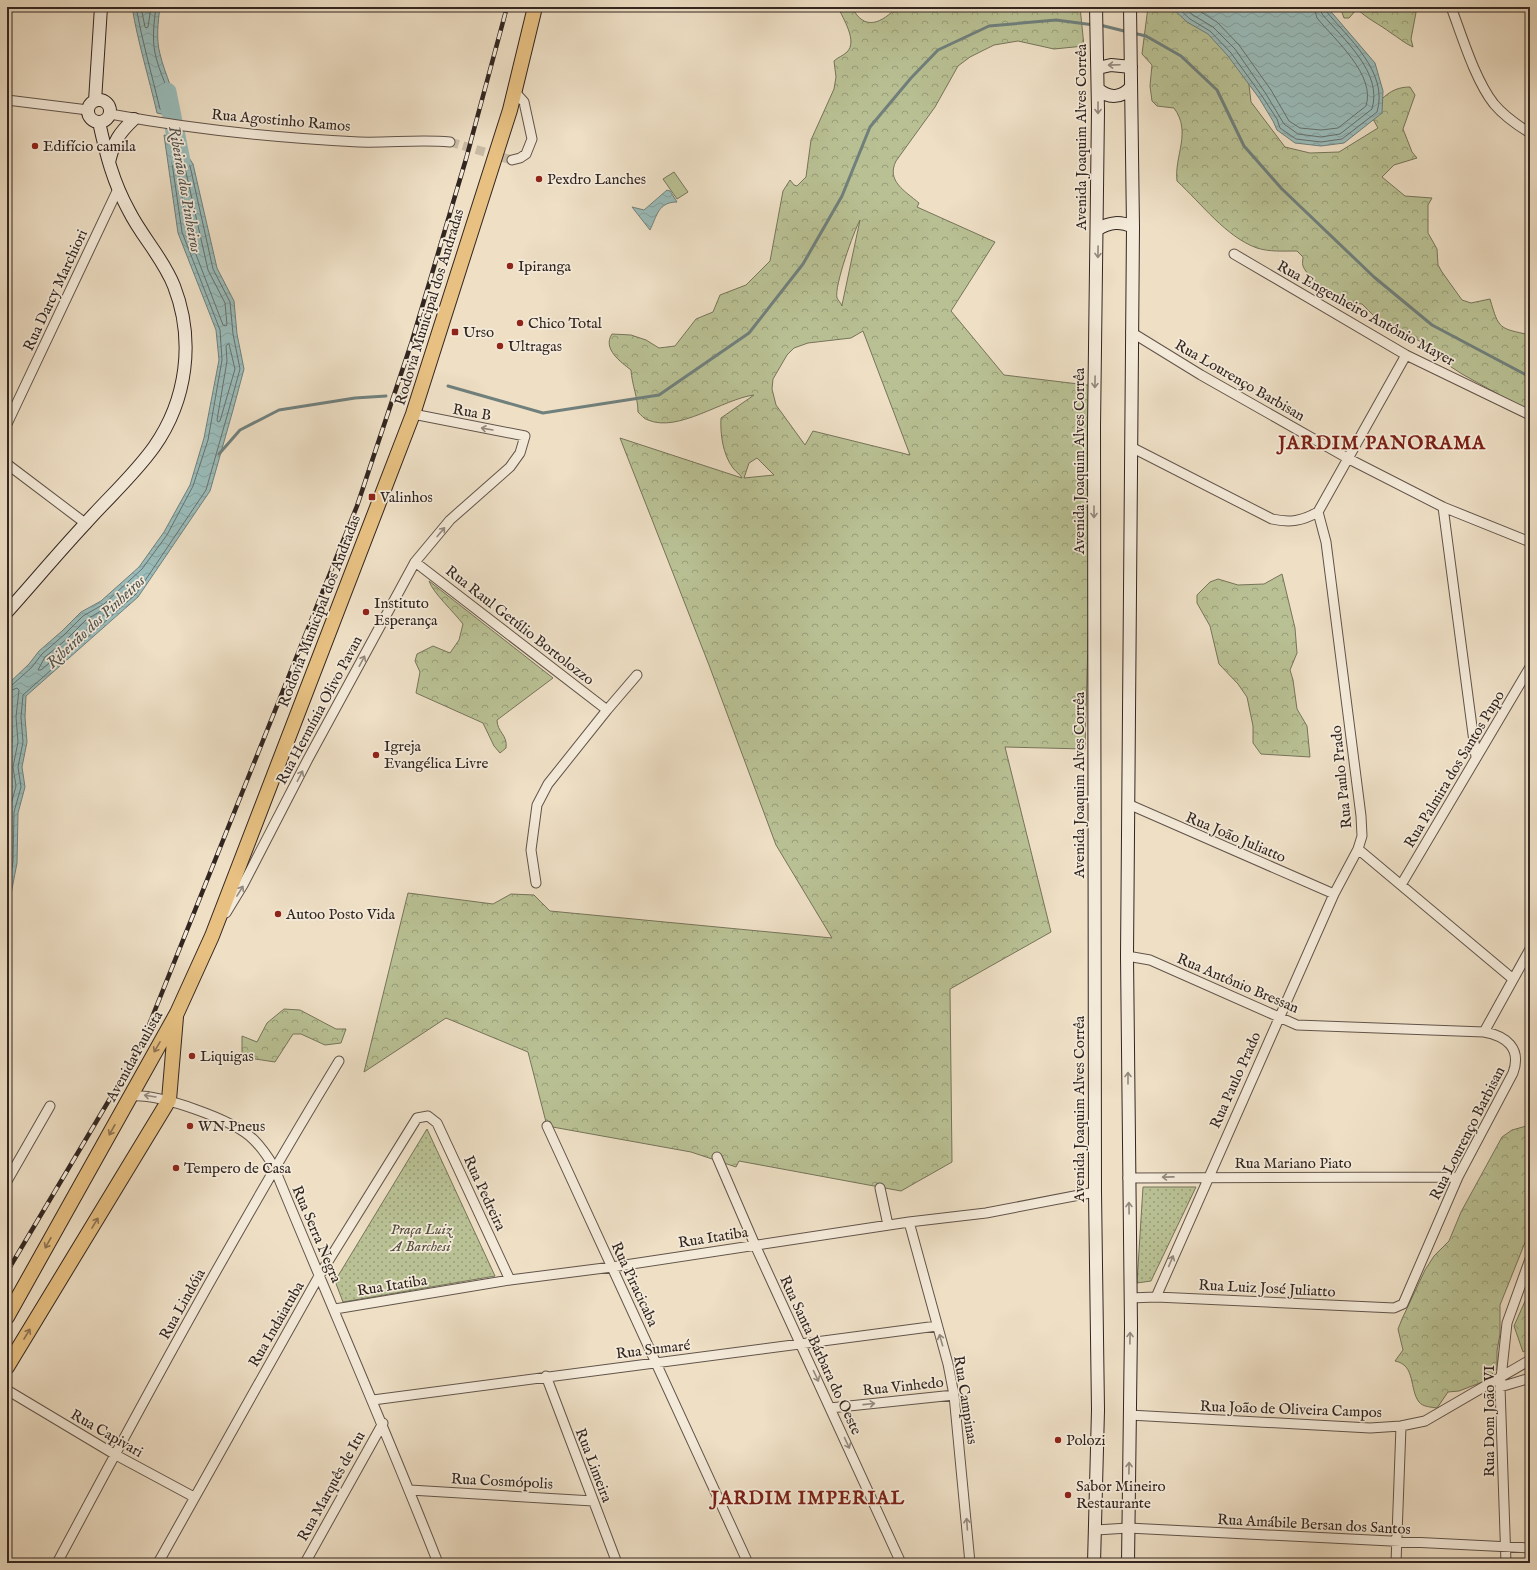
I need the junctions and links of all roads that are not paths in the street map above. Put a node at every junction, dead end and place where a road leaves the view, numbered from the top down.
1 (101, 7) edge
2 (535, 7) edge
3 (1451, 7) edge
4 (1096, 10) edge
5 (1130, 12) edge
6 (1131, 67) junction
7 (1098, 68) junction
8 (1131, 87) junction
9 (1098, 89) junction
10 (515, 92) junction
11 (7, 100) edge
12 (92, 106) junction
13 (110, 114) junction
14 (134, 119) junction
15 (99, 122) junction
16 (1530, 133) edge
17 (450, 142) tunnel mouth
18 (512, 160) dead end
19 (108, 165) junction
20 (118, 189) junction
21 (1133, 227) junction
22 (1098, 230) junction
23 (1234, 254) dead end
24 (1131, 332) junction
25 (1406, 355) junction
26 (414, 414) junction
27 (1530, 415) edge
28 (7, 424) edge
29 (525, 436) joint
30 (1131, 447) junction
31 (1349, 459) junction
32 (7, 464) edge
33 (1443, 508) junction
34 (1318, 512) junction
35 (85, 523) junction
36 (1530, 542) edge
37 (415, 562) junction
38 (7, 612) edge
39 (1530, 667) edge
40 (637, 675) dead end
41 (607, 710) junction
42 (1476, 757) junction
43 (1128, 804) junction
44 (1358, 849) junction
45 (536, 883) dead end
46 (1401, 885) junction
47 (1334, 894) junction
48 (212, 936) junction
49 (1530, 949) edge
50 (1127, 956) junction
51 (1513, 979) junction
52 (177, 1013) junction
53 (1279, 1017) junction
54 (1484, 1032) junction
55 (339, 1062) dead end
56 (131, 1096) junction
57 (169, 1100) junction
58 (50, 1106) dead end
59 (432, 1118) joint
60 (547, 1126) dead end
61 (717, 1157) dead end
62 (274, 1167) junction
63 (1208, 1177) junction
64 (1458, 1177) junction
65 (1128, 1178) junction
66 (7, 1181) edge
67 (880, 1188) dead end
68 (1095, 1192) junction
69 (909, 1222) junction
70 (888, 1226) junction
71 (755, 1245) junction
72 (1530, 1259) edge
73 (612, 1267) junction
74 (319, 1276) junction
75 (510, 1280) junction
76 (1156, 1297) junction
77 (1130, 1298) junction
78 (1403, 1304) joint
79 (335, 1309) junction
80 (7, 1317) edge
81 (937, 1326) junction
82 (801, 1344) junction
83 (1530, 1360) edge
84 (656, 1363) junction
85 (7, 1367) edge
86 (546, 1376) junction
87 (1501, 1376) junction
88 (1530, 1378) edge
89 (1500, 1387) junction
90 (7, 1390) edge
91 (954, 1395) junction
92 (373, 1400) junction
93 (830, 1408) junction
94 (1129, 1415) junction
95 (383, 1422) junction
96 (1401, 1426) junction
97 (114, 1454) junction
98 (410, 1490) junction
99 (194, 1497) junction
100 (593, 1501) junction
101 (1128, 1528) junction
102 (1096, 1530) junction
103 (1396, 1542) junction
104 (1505, 1547) junction
105 (1530, 1548) edge
106 (57, 1563) edge
107 (158, 1563) edge
108 (304, 1563) edge
109 (438, 1563) edge
110 (617, 1563) edge
111 (748, 1563) edge
112 (901, 1563) edge
113 (970, 1563) edge
114 (1094, 1563) edge
115 (1128, 1563) edge
116 (1396, 1563) edge
117 (1506, 1563) edge

1 - 12 main road
2 - 10 main road, Rodovia Municipal dos Andradas
3 - 16 street
4 - 7 main road, Avenida Joaquim Alves Corrêa
5 - 6 main road
6 -> 7 main road
6 - 8 main road
7 - 9 main road, Avenida Joaquim Alves Corrêa
8 - 9 main road
8 - 21 main road
9 -> 22 main road, Avenida Joaquim Alves Corrêa
10 - 18 street
10 - 26 main road, Rodovia Municipal dos Andradas
11 - 12 street
12 - 13 main road
12 - 15 main road
13 - 14 street, Rua Agostinho Ramos
13 - 15 main road
14 - 17 street, Rua Agostinho Ramos
14 - 19 main road
15 - 19 main road
19 - 20 main road
20 - 28 street, Rua Darcy Marchiori
20 - 35 main road
21 - 22 main road
21 - 24 main road
22 -> 68 main road, Avenida Joaquim Alves Corrêa
23 - 25 street, Rua Engenheiro Antônio Mayer
24 - 30 main road
24 - 31 street, Rua Lourenço Barbisan
25 - 27 street, Rua Engenheiro Antônio Mayer
25 - 31 street
29 -> 26 street, Rua B
26 - 48 main road, Rodovia Municipal dos Andradas
37 -> 29 street, Rua Hermínia Olivo Pavan
30 - 34 street
30 - 43 main road
31 - 33 street, Rua Lourenço Barbisan
31 - 34 street
32 - 35 street
33 - 36 street, Rua Lourenço Barbisan
33 - 42 street
34 - 44 street, Rua Paulo Prado
35 - 38 main road
37 - 41 street, Rua Raul Getúlio Bortolozzo
48 -> 37 street, Rua Hermínia Olivo Pavan
39 - 42 street, Rua Palmira dos Santos Pupo
40 - 41 street
41 - 45 street
42 - 46 street, Rua Palmira dos Santos Pupo
43 - 47 street, Rua João Juliatto
43 - 50 main road
44 - 46 street
44 - 47 street, Rua Paulo Prado
46 - 51 street
47 - 53 street, Rua Paulo Prado
48 - 52 main road, Rodovia Municipal dos Andradas
49 - 51 street
50 - 53 street, Rua Antônio Bressan
65 -> 50 main road
51 - 54 street
52 -> 56 main road, Avenida Paulista
52 - 57 main road, Avenida Paulista
53 - 54 street, Rua Antônio Bressan
53 - 63 street, Rua Paulo Prado
54 - 64 street, Rua Lourenço Barbisan
55 - 62 street, Rua Lindóia
57 -> 56 street, Rua Serra Negra
56 -> 80 main road, Avenida Paulista
57 - 62 street, Rua Serra Negra
85 -> 57 main road, Avenida Paulista
58 - 66 street
59 - 74 street, Rua Indaiatuba
59 - 75 street, Rua Pedreira
60 - 73 street, Rua Piracicaba
61 - 71 street, Rua Santa Bárbara do Oeste
62 - 74 street, Rua Serra Negra
62 - 97 street, Rua Lindóia
63 - 64 street, Rua Mariano Piato
63 -> 65 street, Rua Mariano Piato
76 -> 63 street, Rua Paulo Prado
64 - 78 street, Rua Lourenço Barbisan
77 -> 65 main road
67 - 70 street
68 - 69 street, Rua Itatiba
68 - 102 main road, Avenida Joaquim Alves Corrêa
69 - 70 street, Rua Itatiba
69 - 81 street, Rua Campinas
70 - 71 street, Rua Itatiba
71 - 73 street, Rua Itatiba
71 - 82 street, Rua Santa Bárbara do Oeste
72 - 87 street, Rua Dom João VI
73 - 75 street, Rua Itatiba
73 - 84 street, Rua Piracicaba
74 - 79 street, Rua Serra Negra
74 - 99 street, Rua Indaiatuba
75 - 79 street, Rua Itatiba
76 - 77 street, Rua Luiz José Juliatto
76 - 78 street, Rua Luiz José Juliatto
94 -> 77 main road
79 - 92 street, Rua Serra Negra
81 - 82 street, Rua Sumaré
91 -> 81 street, Rua Campinas
82 - 84 street, Rua Sumaré
82 -> 93 street, Rua Santa Bárbara do Oeste
83 - 87 street, Rua João de Oliveira Campos
84 - 86 street, Rua Sumaré
84 - 111 street, Rua Piracicaba
86 - 92 street, Rua Sumaré
86 - 100 street, Rua Limeira
87 - 89 street, Rua Dom João VI
87 - 96 street, Rua João de Oliveira Campos
88 - 89 street
89 - 104 street, Rua Dom João VI
90 - 97 street, Rua Capivari
93 -> 91 street, Rua Vinhedo
113 -> 91 street, Rua Campinas
92 - 95 street, Rua Serra Negra
93 -> 112 street, Rua Santa Bárbara do Oeste
94 - 96 street, Rua João de Oliveira Campos
101 -> 94 main road
95 - 98 street, Rua Serra Negra
95 - 108 street, Rua Marquês de Itu
96 - 103 street
97 - 99 street, Rua Capivari
97 - 106 street, Rua Lindóia
98 - 100 street, Rua Cosmópolis
98 - 109 street, Rua Serra Negra
99 - 107 street, Rua Indaiatuba
100 - 110 street, Rua Limeira
101 - 102 street, Rua Amábile Bersan dos Santos
101 - 103 street, Rua Amábile Bersan dos Santos
101 - 115 main road
102 - 114 main road, Avenida Joaquim Alves Corrêa
103 - 104 street, Rua Amábile Bersan dos Santos
103 - 116 street
104 - 105 street, Rua Amábile Bersan dos Santos
104 - 117 street, Rua Dom João VI

